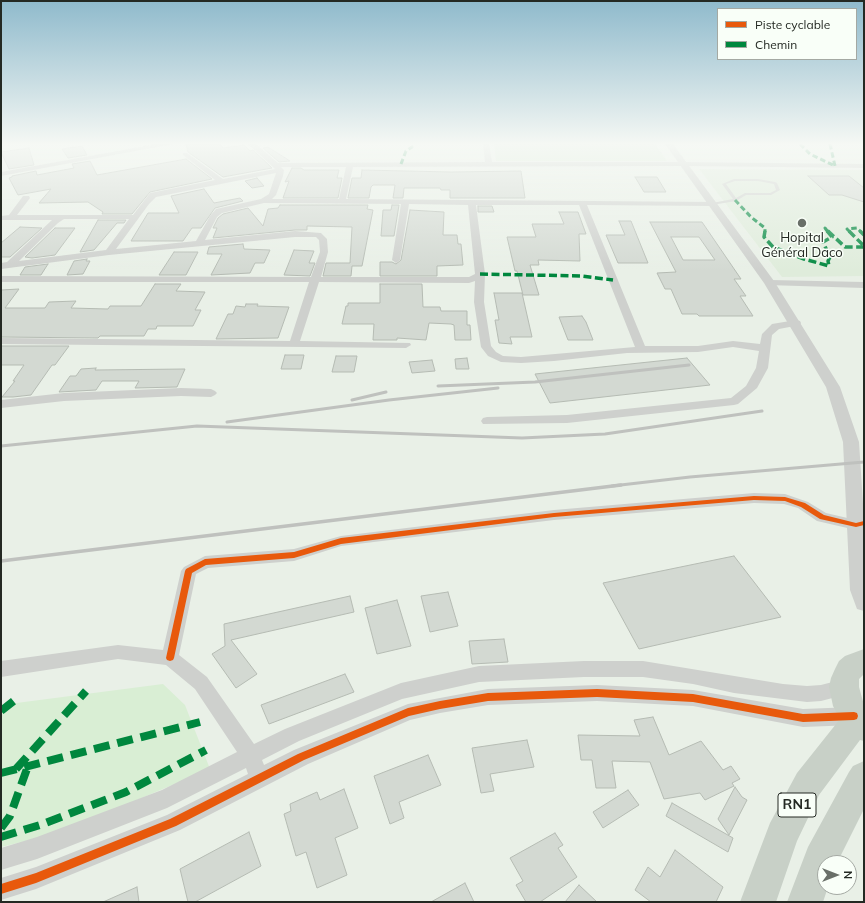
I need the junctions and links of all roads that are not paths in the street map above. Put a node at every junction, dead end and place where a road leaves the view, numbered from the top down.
1 (194, 186) edge
2 (275, 186) edge
3 (345, 186) edge
4 (700, 186) edge
5 (725, 186) edge
6 (776, 186) edge
7 (26, 198) dead end
8 (734, 200) junction
9 (264, 201) junction
10 (342, 202) junction
11 (405, 202) junction
12 (472, 203) junction
13 (582, 204) junction
14 (713, 204) junction
15 (62, 217) junction
16 (136, 217) junction
17 (1, 218) edge
18 (12, 218) junction
19 (198, 243) junction
20 (109, 252) junction
21 (396, 260) dead end
22 (11, 264) junction
23 (1, 266) edge
24 (1, 273) edge
25 (480, 274) junction
26 (1, 279) edge
27 (314, 280) junction
28 (770, 282) junction
29 (864, 285) edge
30 (796, 323) junction
31 (1, 341) edge
32 (294, 344) junction
33 (406, 345) dead end
34 (764, 348) junction
35 (641, 349) junction
36 (211, 393) dead end
37 (1, 404) edge
38 (487, 421) dead end
39 (860, 524) edge
40 (864, 603) edge
41 (170, 658) junction
42 (864, 661) edge
43 (1, 669) edge
44 (693, 676) junction
45 (844, 687) junction
46 (692, 698) junction
47 (858, 721) edge
48 (251, 756) junction
49 (864, 778) edge
50 (260, 779) junction
51 (1, 859) edge
52 (1, 889) edge
53 (758, 902) edge
54 (805, 902) edge

1 - 16 street
2 - 9 street
3 - 10 street
4 - 14 street
5 - 8 lane
6 - 8 lane
7 - 18 street
8 - 14 lane
9 - 10 street
9 - 19 street
10 - 11 street
11 - 12 street
11 - 21 street
12 - 13 street
12 - 25 street
13 - 14 street
13 - 35 street
14 - 28 street
15 - 16 street
15 - 18 street
15 - 22 street
16 - 20 street
17 - 18 street
19 - 20 street
19 - 27 street
20 - 22 street
22 - 23 street
22 - 24 street
25 - 27 street
25 - 35 street
26 - 27 street
27 - 32 street
28 - 29 street
28 - 30 street
30 - 34 street
30 - 39 street
31 - 32 street
32 - 33 street
34 - 35 street
34 - 38 street
36 - 37 street
39 - 40 street
39 - 41 street
41 - 43 street
41 - 48 street
42 - 45 highway
44 - 45 street
44 - 46 street
44 - 48 street
45 - 47 highway
46 - 47 street
46 - 50 street
47 - 53 highway, RN1
48 - 50 street
48 - 51 street
49 - 54 highway
50 - 52 street

